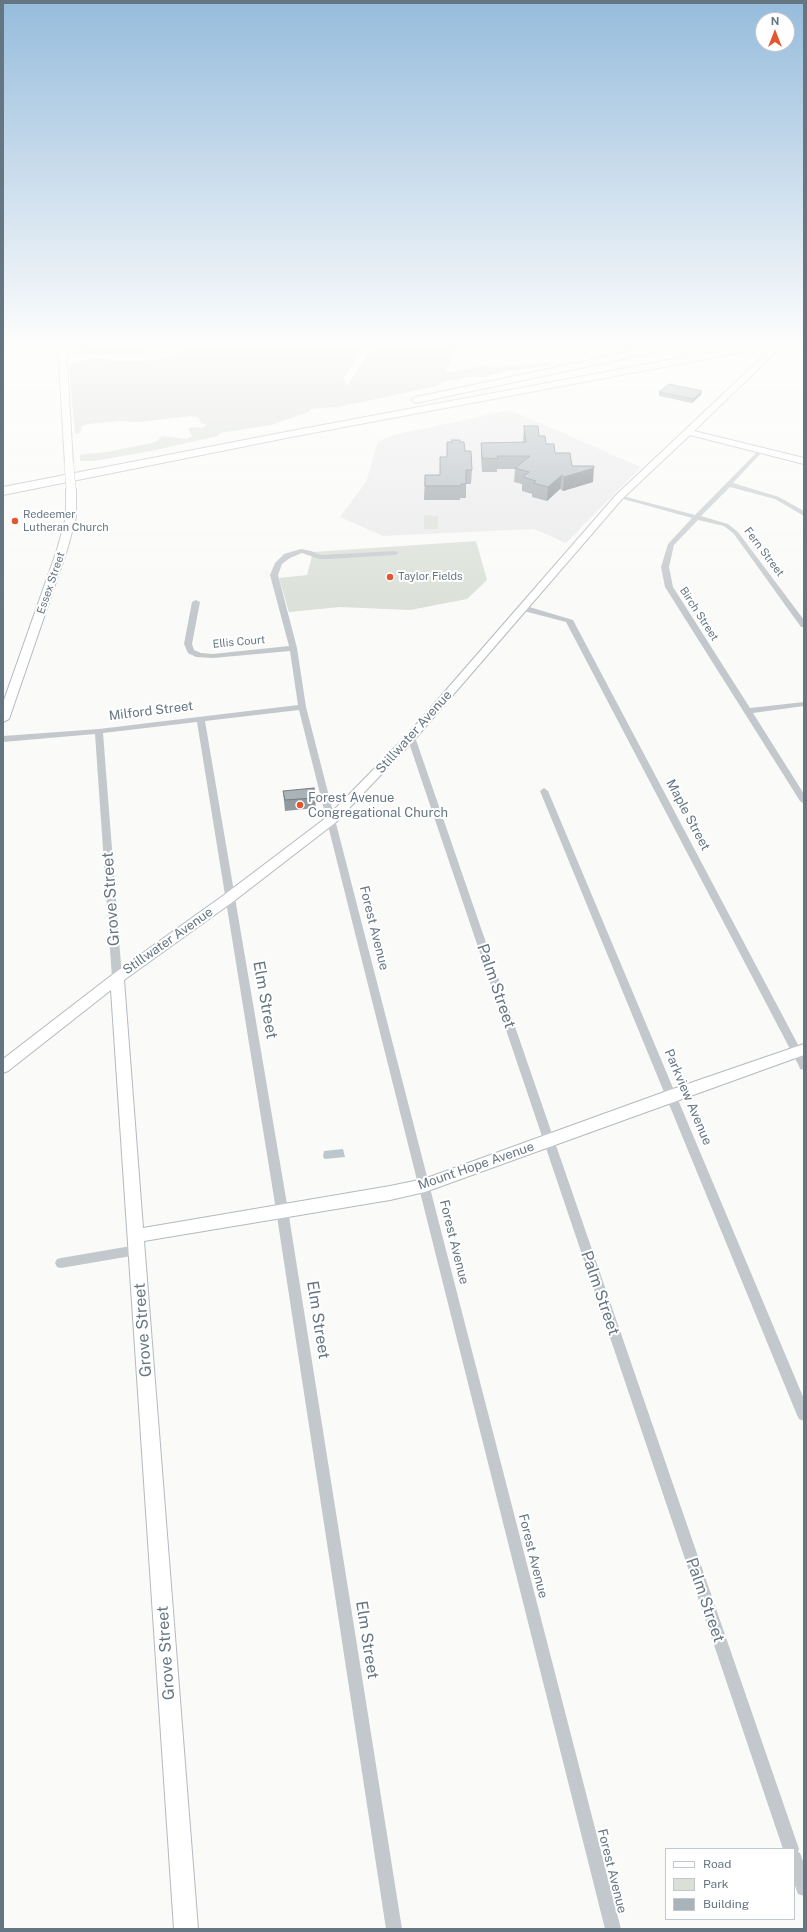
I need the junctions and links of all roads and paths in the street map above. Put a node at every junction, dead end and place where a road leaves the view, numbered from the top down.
1 (67, 436) edge
2 (247, 436) edge
3 (280, 436) edge
4 (683, 436) edge
5 (704, 436) edge
6 (761, 450) junction
7 (804, 461) edge
8 (728, 484) junction
9 (3, 486) edge
10 (3, 491) edge
11 (619, 498) junction
12 (804, 514) edge
13 (696, 516) junction
14 (394, 553) dead end
15 (196, 602) dead end
16 (523, 608) junction
17 (804, 625) edge
18 (293, 648) junction
19 (804, 704) edge
20 (302, 707) junction
21 (748, 711) junction
22 (200, 718) junction
23 (3, 719) edge
24 (99, 731) junction
25 (411, 737) junction
26 (3, 739) edge
27 (544, 791) dead end
28 (804, 801) edge
29 (332, 820) junction
30 (230, 898) junction
31 (117, 978) junction
32 (800, 1050) edge
33 (804, 1066) edge
34 (3, 1067) edge
35 (672, 1095) junction
36 (548, 1141) junction
37 (425, 1184) junction
38 (282, 1210) junction
39 (136, 1243) junction
40 (61, 1262) dead end
41 (804, 1415) edge
42 (791, 1848) edge
43 (795, 1862) edge
44 (804, 1888) edge
45 (186, 1929) edge
46 (394, 1929) edge
47 (613, 1929) edge

1 - 23 street, Essex Street, bridge
2 - 9 highway
3 - 10 highway
4 - 11 street, Stillwater Avenue
5 - 6 street
6 - 7 street
6 - 8 street, Birch Street
8 - 12 street
8 - 13 street, Birch Street
11 - 13 street, Fern Street
11 - 16 street, Stillwater Avenue
13 - 17 street, Fern Street
13 - 21 street, Birch Street
14 - 18 street, Forest Avenue
15 - 18 street, Ellis Court
16 - 25 street, Stillwater Avenue
16 - 32 street, Maple Street
18 - 20 street, Forest Avenue
19 - 21 street
20 - 22 street, Milford Street
20 - 29 street, Forest Avenue
21 - 28 street, Birch Street
22 - 24 street, Milford Street
22 - 30 street, Elm Street
24 - 26 street, Milford Street
24 - 31 street, Grove Street
25 - 29 street, Stillwater Avenue
25 - 36 street, Palm Street
27 - 35 street, Parkview Avenue
29 - 30 street, Stillwater Avenue
29 - 37 street, Forest Avenue
30 - 31 street, Stillwater Avenue
30 - 38 street, Elm Street
31 - 34 street, Stillwater Avenue
31 - 39 street, Grove Street
32 - 33 street, Maple Street
32 - 35 street, Mount Hope Avenue
35 - 36 street, Mount Hope Avenue
35 - 41 street, Parkview Avenue
36 - 37 street, Mount Hope Avenue
36 - 42 street, Palm Street
37 - 38 street, Mount Hope Avenue
37 - 47 street, Forest Avenue
38 - 39 street, Mount Hope Avenue
38 - 46 street, Elm Street
39 - 40 street
39 - 45 street, Grove Street
43 - 44 street

